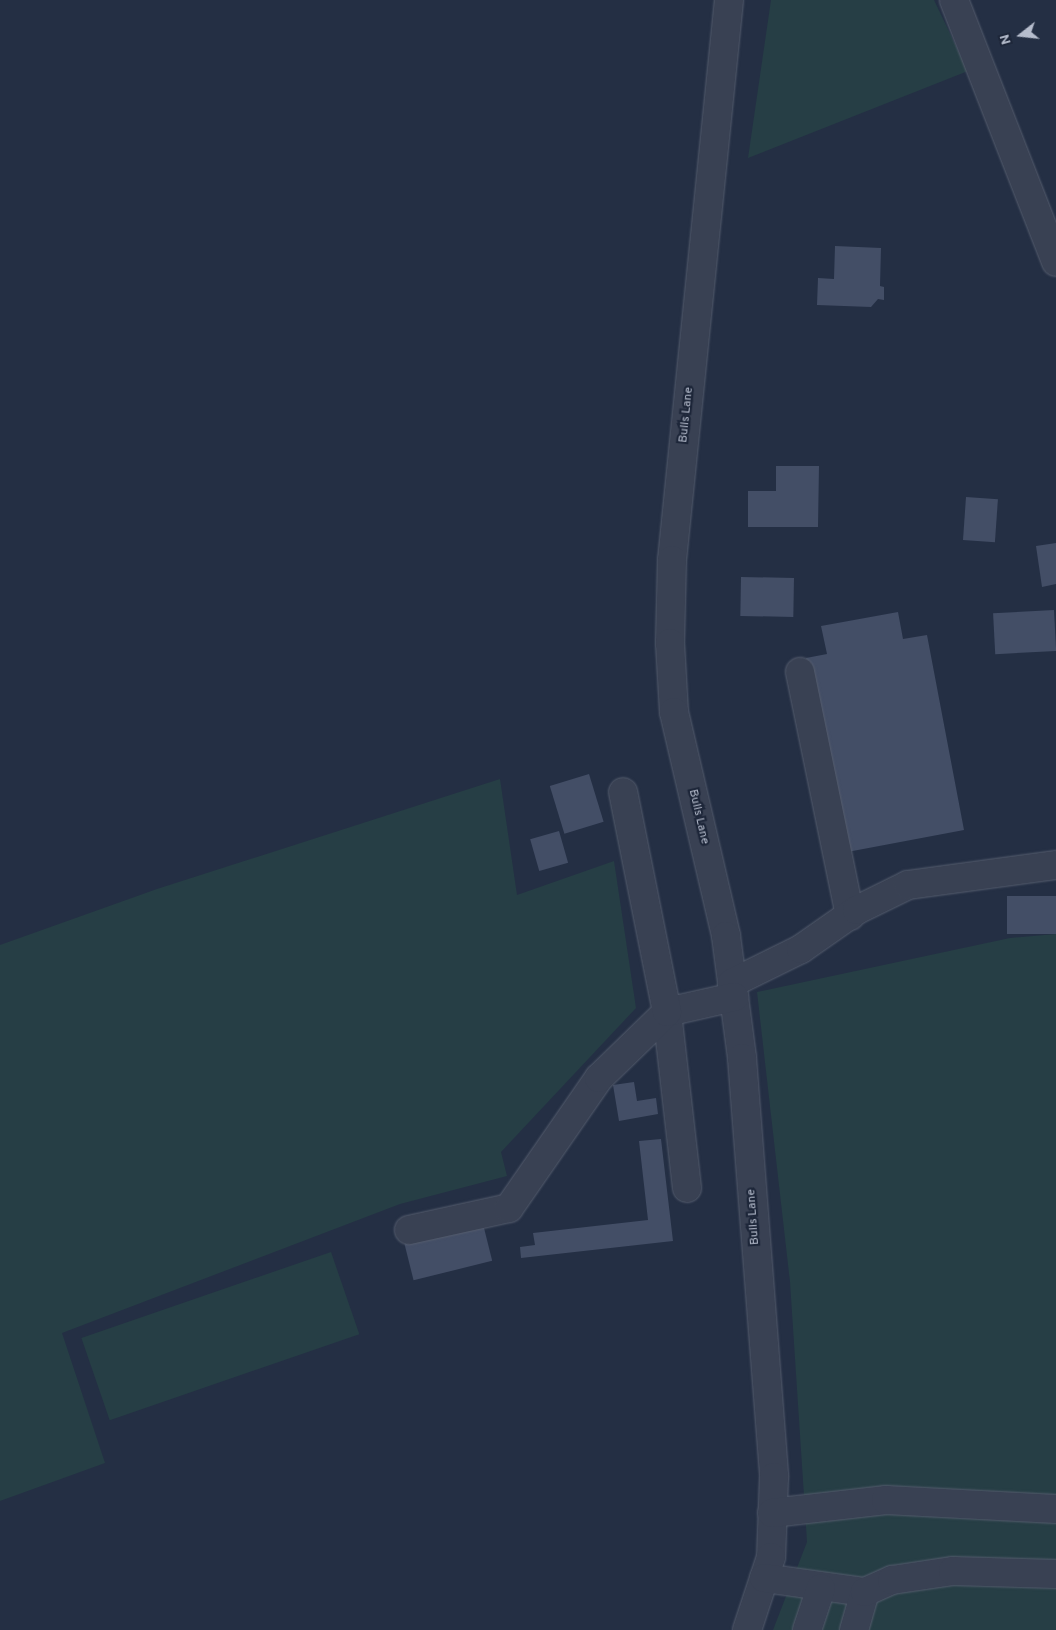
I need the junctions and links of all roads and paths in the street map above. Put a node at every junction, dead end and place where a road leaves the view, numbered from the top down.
1 (728, 0) edge
2 (954, 0) edge
3 (1056, 262) edge
4 (800, 672) dead end
5 (624, 792) dead end
6 (1056, 865) edge
7 (850, 916) junction
8 (733, 990) junction
9 (667, 1012) junction
10 (686, 1188) dead end
11 (410, 1230) dead end
12 (1056, 1509) edge
13 (772, 1513) junction
14 (1056, 1574) edge
15 (764, 1578) junction
16 (821, 1588) junction
17 (865, 1592) junction
18 (747, 1630) edge
19 (807, 1630) edge
20 (854, 1630) edge

1 - 8 street, Bulls Lane
2 - 3 street
4 - 7 street
5 - 9 street
6 - 7 street
7 - 8 street
8 - 9 street
8 - 13 street, Bulls Lane
9 - 10 street
9 - 11 street
12 - 13 street
13 - 15 street, Bulls Lane
14 - 17 street
15 - 16 street
15 - 18 street, Bulls Lane
16 - 17 street
16 - 19 street
17 - 20 street

